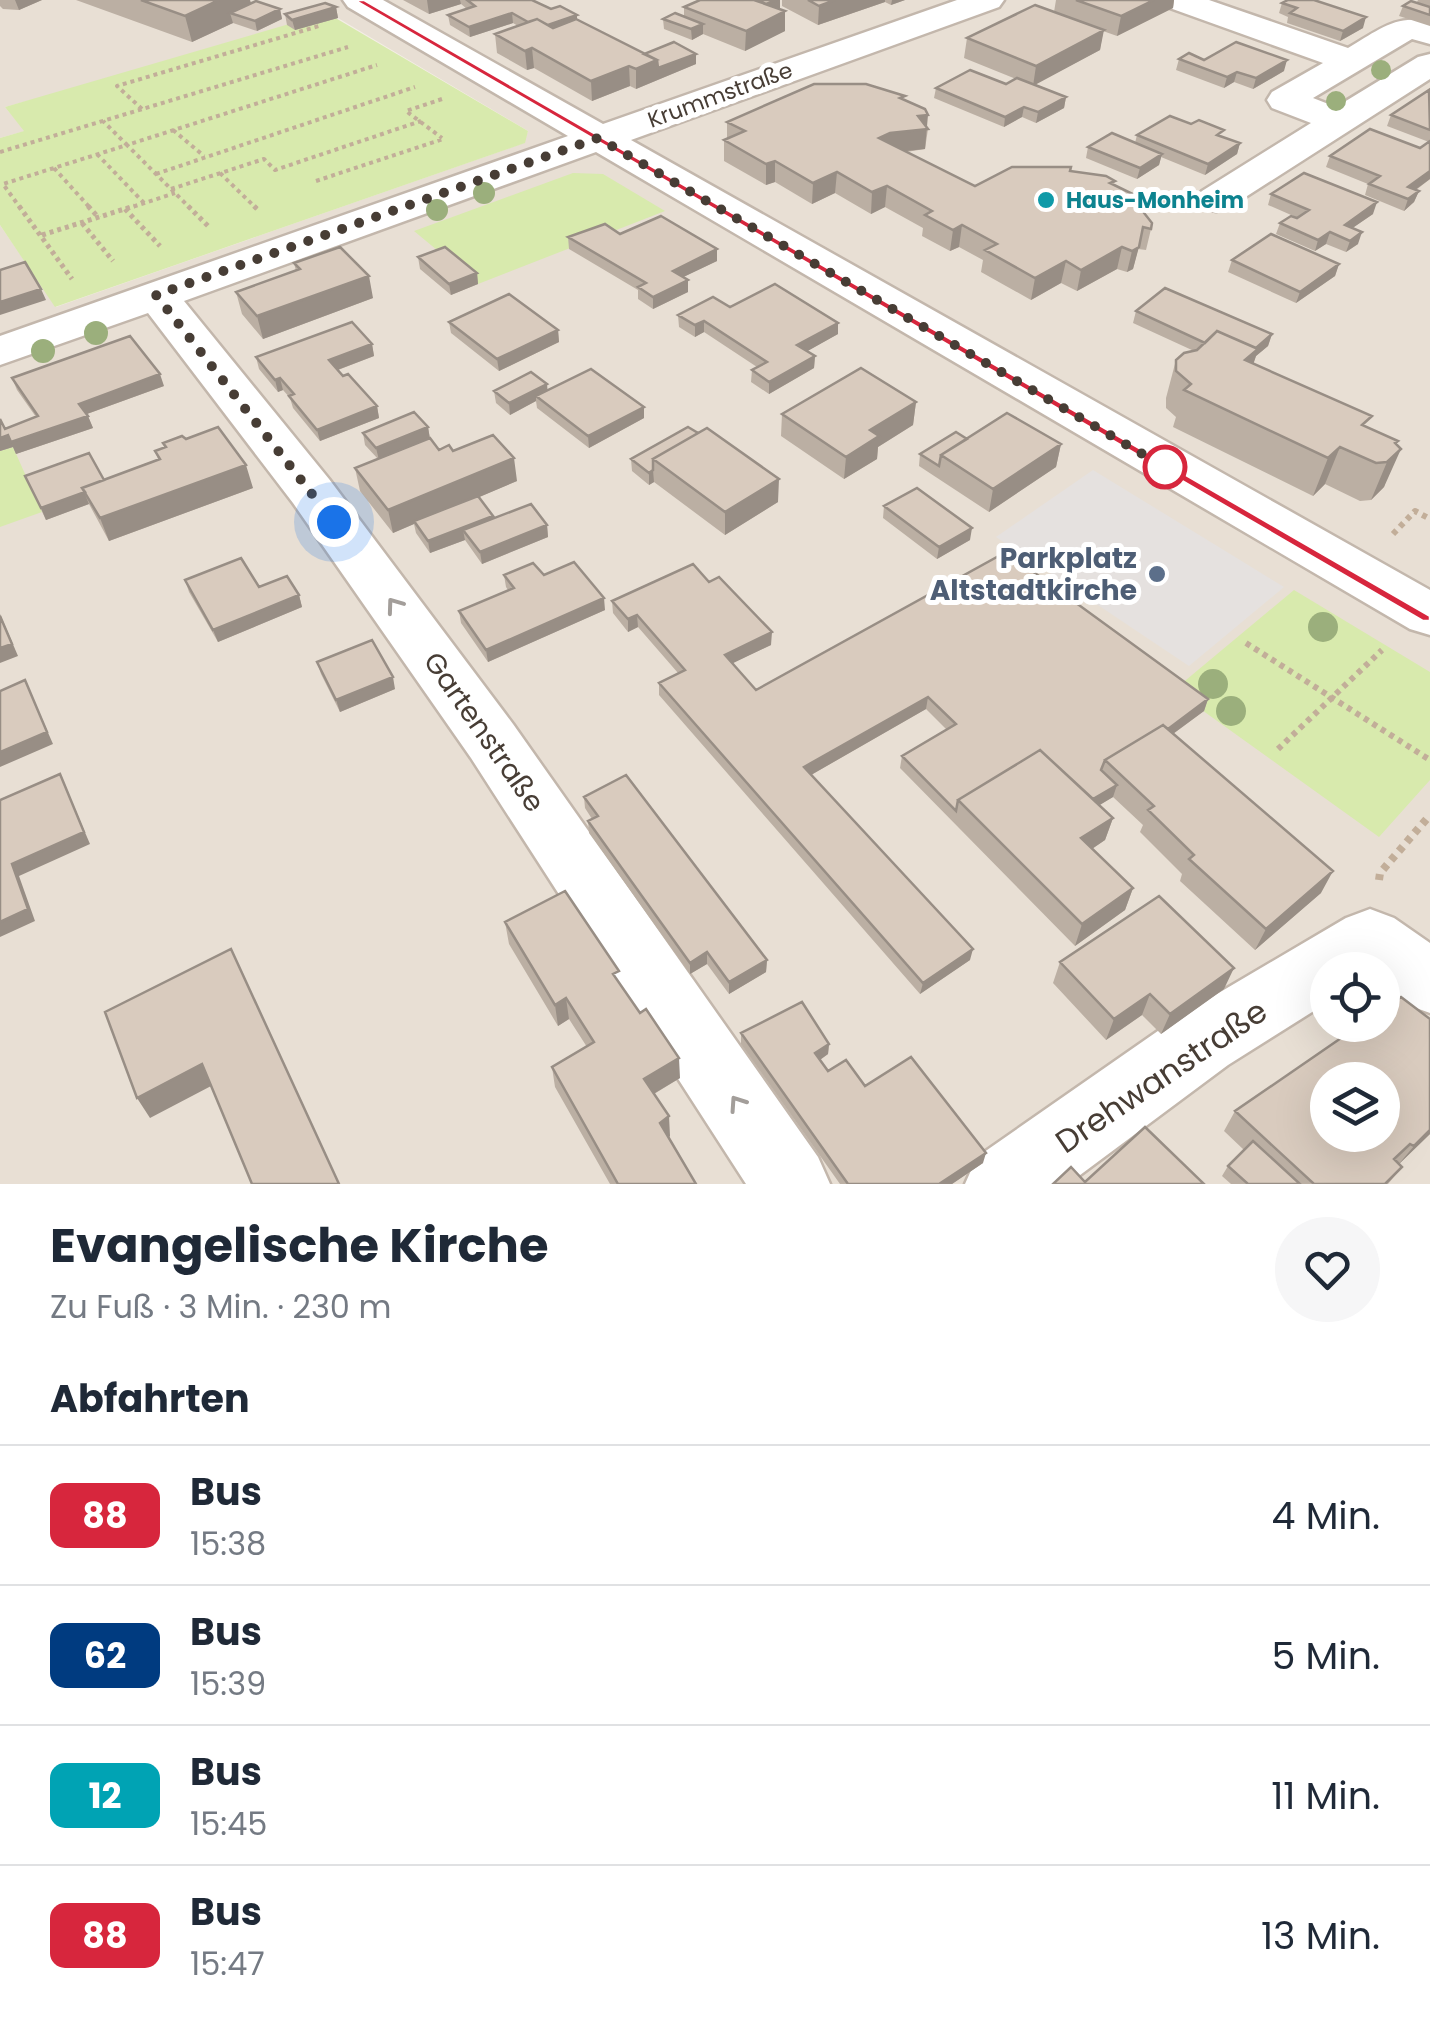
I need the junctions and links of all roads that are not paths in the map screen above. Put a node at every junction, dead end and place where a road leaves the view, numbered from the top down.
1 (988, 0) edge
2 (1178, 0) edge
3 (352, 21) edge
4 (1430, 34) edge
5 (1351, 61) junction
6 (1430, 64) edge
7 (1340, 120) junction
8 (598, 138) junction
9 (1216, 199) dead end
10 (140, 284) junction
11 (0, 351) edge
12 (1426, 613) edge
13 (1430, 982) edge
14 (791, 1184) edge
15 (1004, 1184) edge

1 - 8 street, Krummstraße
2 - 5 street
3 - 8 street
4 - 5 street
5 - 7 street
6 - 7 street
7 - 9 street
8 - 10 street, Krummstraße
8 - 12 street
10 - 11 street, Krummstraße
14 -> 10 street, Gartenstraße
13 - 15 street, Drehwanstraße

